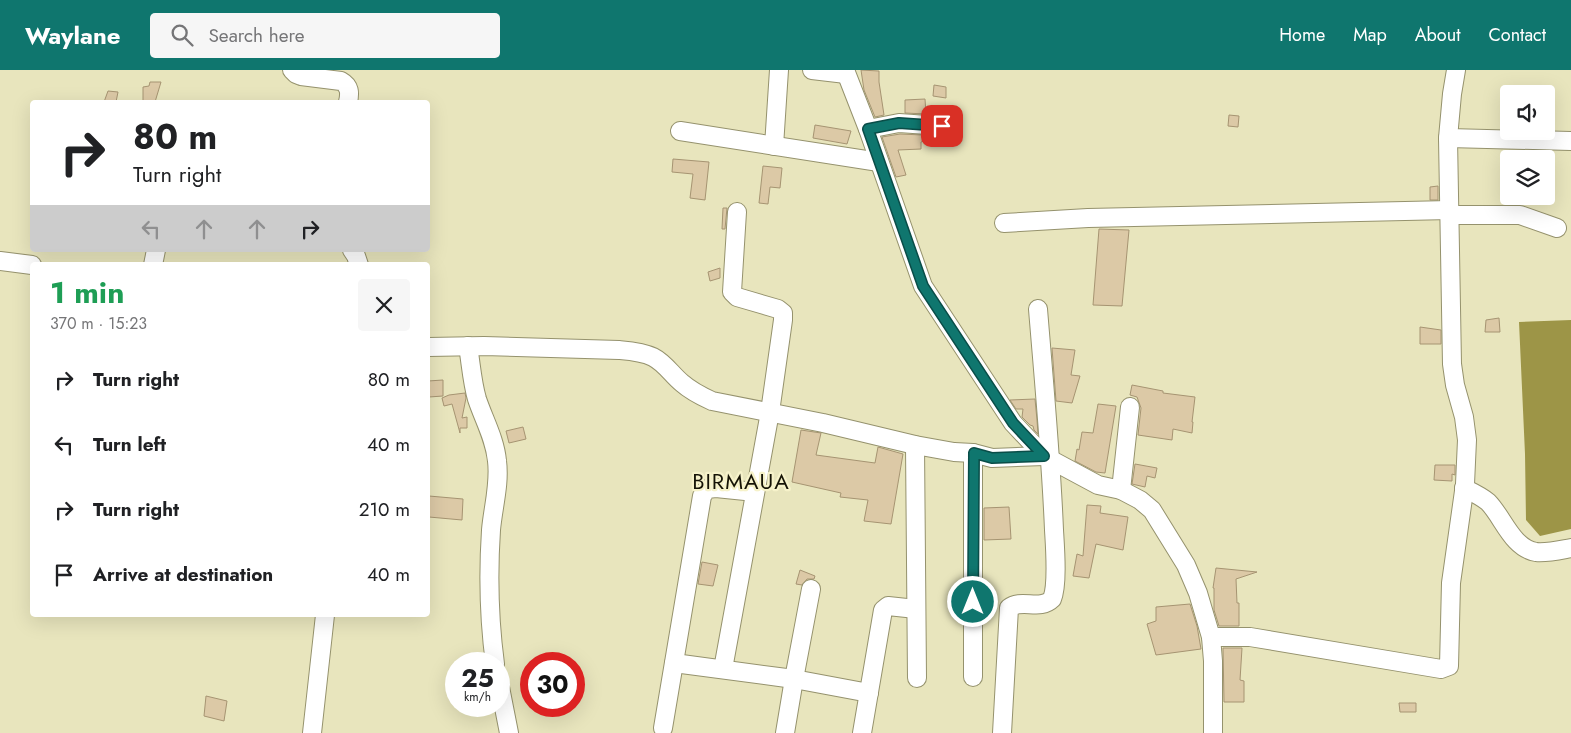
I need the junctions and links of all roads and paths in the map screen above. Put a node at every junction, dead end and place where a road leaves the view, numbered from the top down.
1 (292, 70) edge
2 (779, 70) edge
3 (812, 70) edge
4 (1456, 70) edge
5 (846, 72) edge
6 (348, 100) edge
7 (942, 126) dead end
8 (868, 129) junction
9 (680, 131) dead end
10 (1448, 138) junction
11 (1571, 141) edge
12 (774, 146) junction
13 (879, 162) junction
14 (738, 212) dead end
15 (1450, 212) junction
16 (1004, 223) dead end
17 (1557, 228) dead end
18 (0, 261) edge
19 (30, 265) edge
20 (1038, 309) dead end
21 (430, 346) edge
22 (468, 346) junction
23 (1130, 407) dead end
24 (770, 412) junction
25 (915, 445) junction
26 (974, 453) junction
27 (1047, 458) junction
28 (1464, 488) junction
29 (1120, 490) junction
30 (755, 492) junction
31 (1571, 548) edge
32 (811, 590) dead end
33 (916, 609) junction
34 (325, 617) edge
35 (1211, 637) junction
36 (493, 652) edge
37 (674, 663) junction
38 (723, 669) junction
39 (972, 677) dead end
40 (917, 678) dead end
41 (794, 679) junction
42 (869, 693) junction
43 (506, 717) edge
44 (663, 728) dead end
45 (312, 733) edge
46 (509, 733) edge
47 (785, 733) edge
48 (862, 733) edge
49 (1002, 733) edge
50 (1213, 733) edge

1 - 6 street
2 - 12 street
3 - 5 street
4 - 10 street
5 - 8 street
7 - 8 street
8 - 13 street
9 - 12 street
10 - 11 street
10 - 15 street
12 - 13 street
13 - 27 street
14 - 24 street
15 - 16 street
15 - 17 street
15 - 28 street
18 - 19 street
20 - 27 street
21 - 22 street
22 - 24 street
22 - 36 street
23 - 29 street
24 - 25 street
24 - 30 street
25 - 26 street
25 - 33 street
26 - 27 street
26 - 39 street
27 - 29 street
27 - 49 street
28 - 31 street
28 - 35 street
29 - 35 street
30 - 37 street
30 - 38 street
32 - 41 street
33 - 40 street
33 - 42 street
34 - 45 street
35 - 50 street
37 - 38 street
37 - 44 street
38 - 41 street
41 - 42 street
41 - 47 street
42 - 48 street
43 - 46 street

